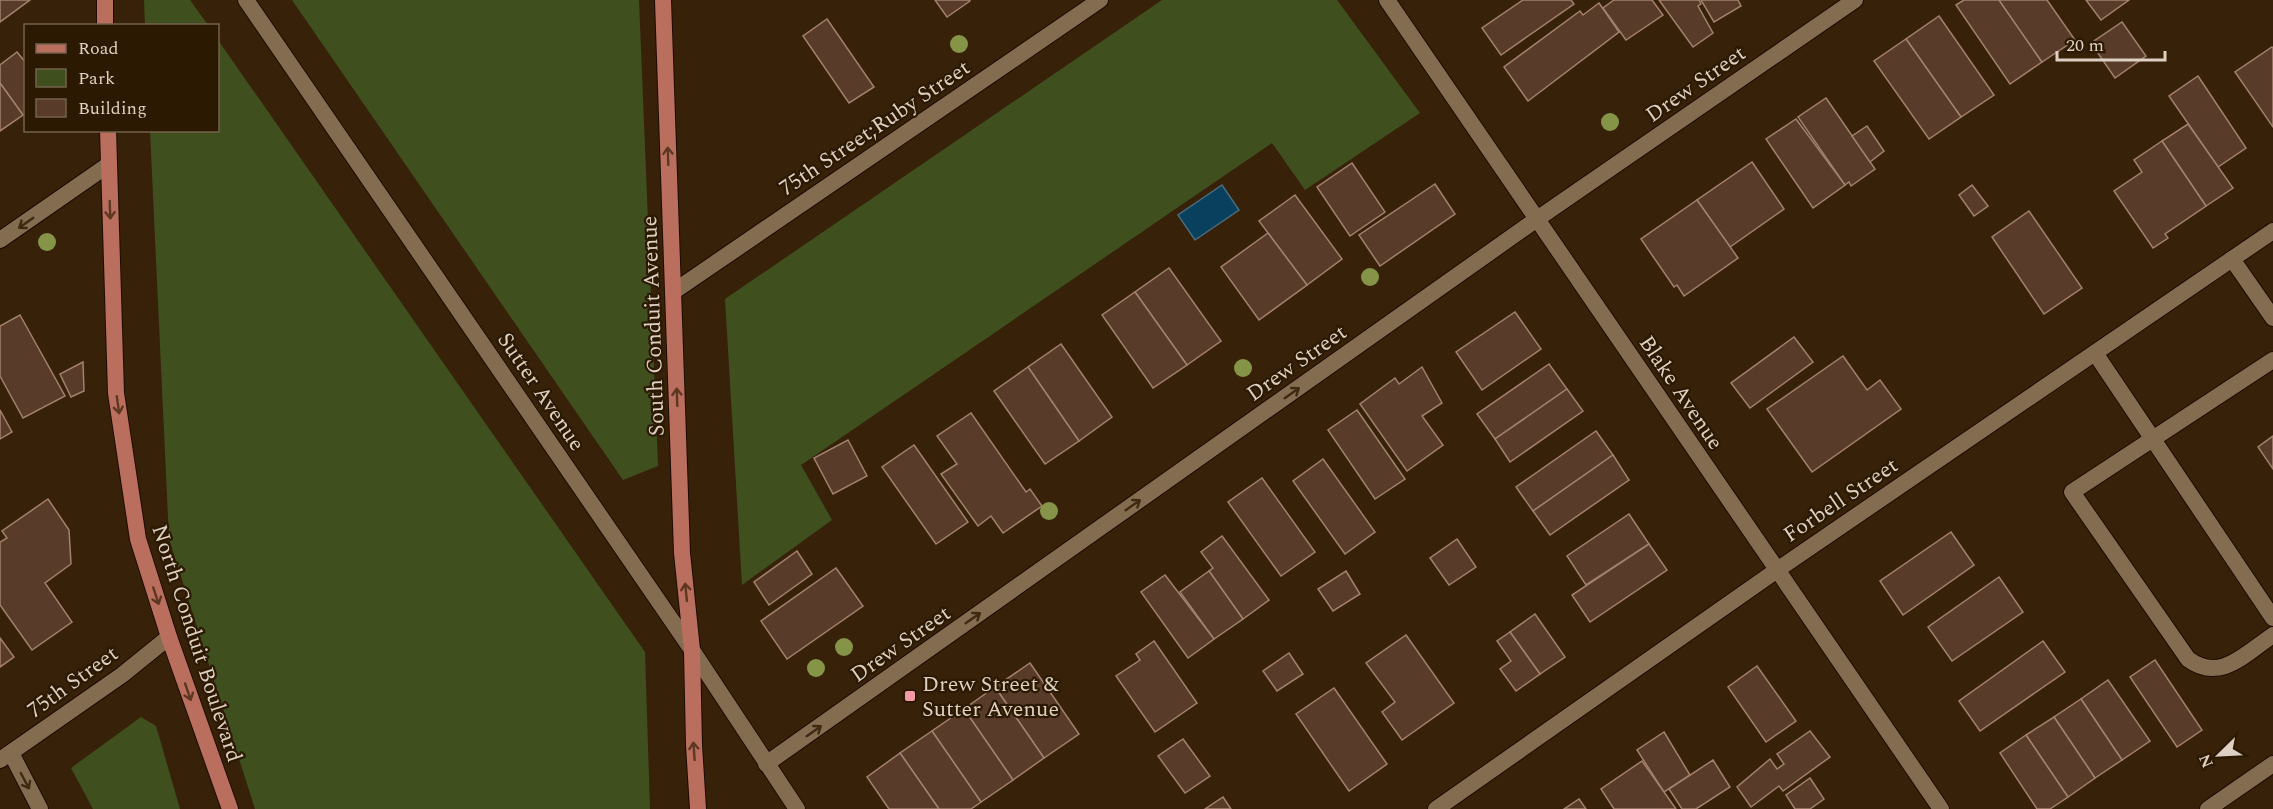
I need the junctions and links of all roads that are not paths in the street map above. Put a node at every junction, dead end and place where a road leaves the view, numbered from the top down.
1 (105, 0) edge
2 (246, 0) edge
3 (663, 0) edge
4 (1100, 0) edge
5 (1387, 0) edge
6 (1855, 0) edge
7 (105, 24) edge
8 (108, 132) edge
9 (108, 165) junction
10 (1537, 219) junction
11 (2273, 231) edge
12 (0, 240) edge
13 (2232, 259) junction
14 (673, 292) junction
15 (2273, 318) edge
16 (2095, 353) junction
17 (2273, 360) edge
18 (2153, 440) junction
19 (1777, 570) junction
20 (2273, 618) edge
21 (2273, 635) edge
22 (169, 637) junction
23 (692, 650) junction
24 (5, 757) edge
25 (766, 764) junction
26 (2273, 764) edge
27 (40, 809) edge
28 (230, 809) edge
29 (698, 809) edge
30 (797, 809) edge
31 (1436, 809) edge
32 (1941, 809) edge
33 (2208, 809) edge

1 - 7 main road
2 - 23 street, Sutter Avenue
14 -> 3 main road, South Conduit Avenue
4 - 14 street, 75th Street;Ruby Street
5 - 10 street, Blake Avenue
6 - 10 street, Drew Street
8 - 9 main road, North Conduit Boulevard
9 -> 12 street
9 -> 22 main road, North Conduit Boulevard
10 - 19 street, Blake Avenue
25 -> 10 street, Drew Street
11 - 13 street, Forbell Street
13 - 15 street
13 - 16 street, Forbell Street
23 -> 14 main road, South Conduit Avenue
16 - 18 street
16 - 19 street, Forbell Street
17 - 18 street
18 - 20 street
18 - 21 street
19 - 31 street, Forbell Street
19 - 32 street, Blake Avenue
22 - 24 street, 75th Street
22 -> 28 main road, North Conduit Boulevard
23 - 25 street, Sutter Avenue
29 -> 23 main road, South Conduit Avenue
24 -> 27 street
25 - 30 street, Sutter Avenue
26 - 33 street

